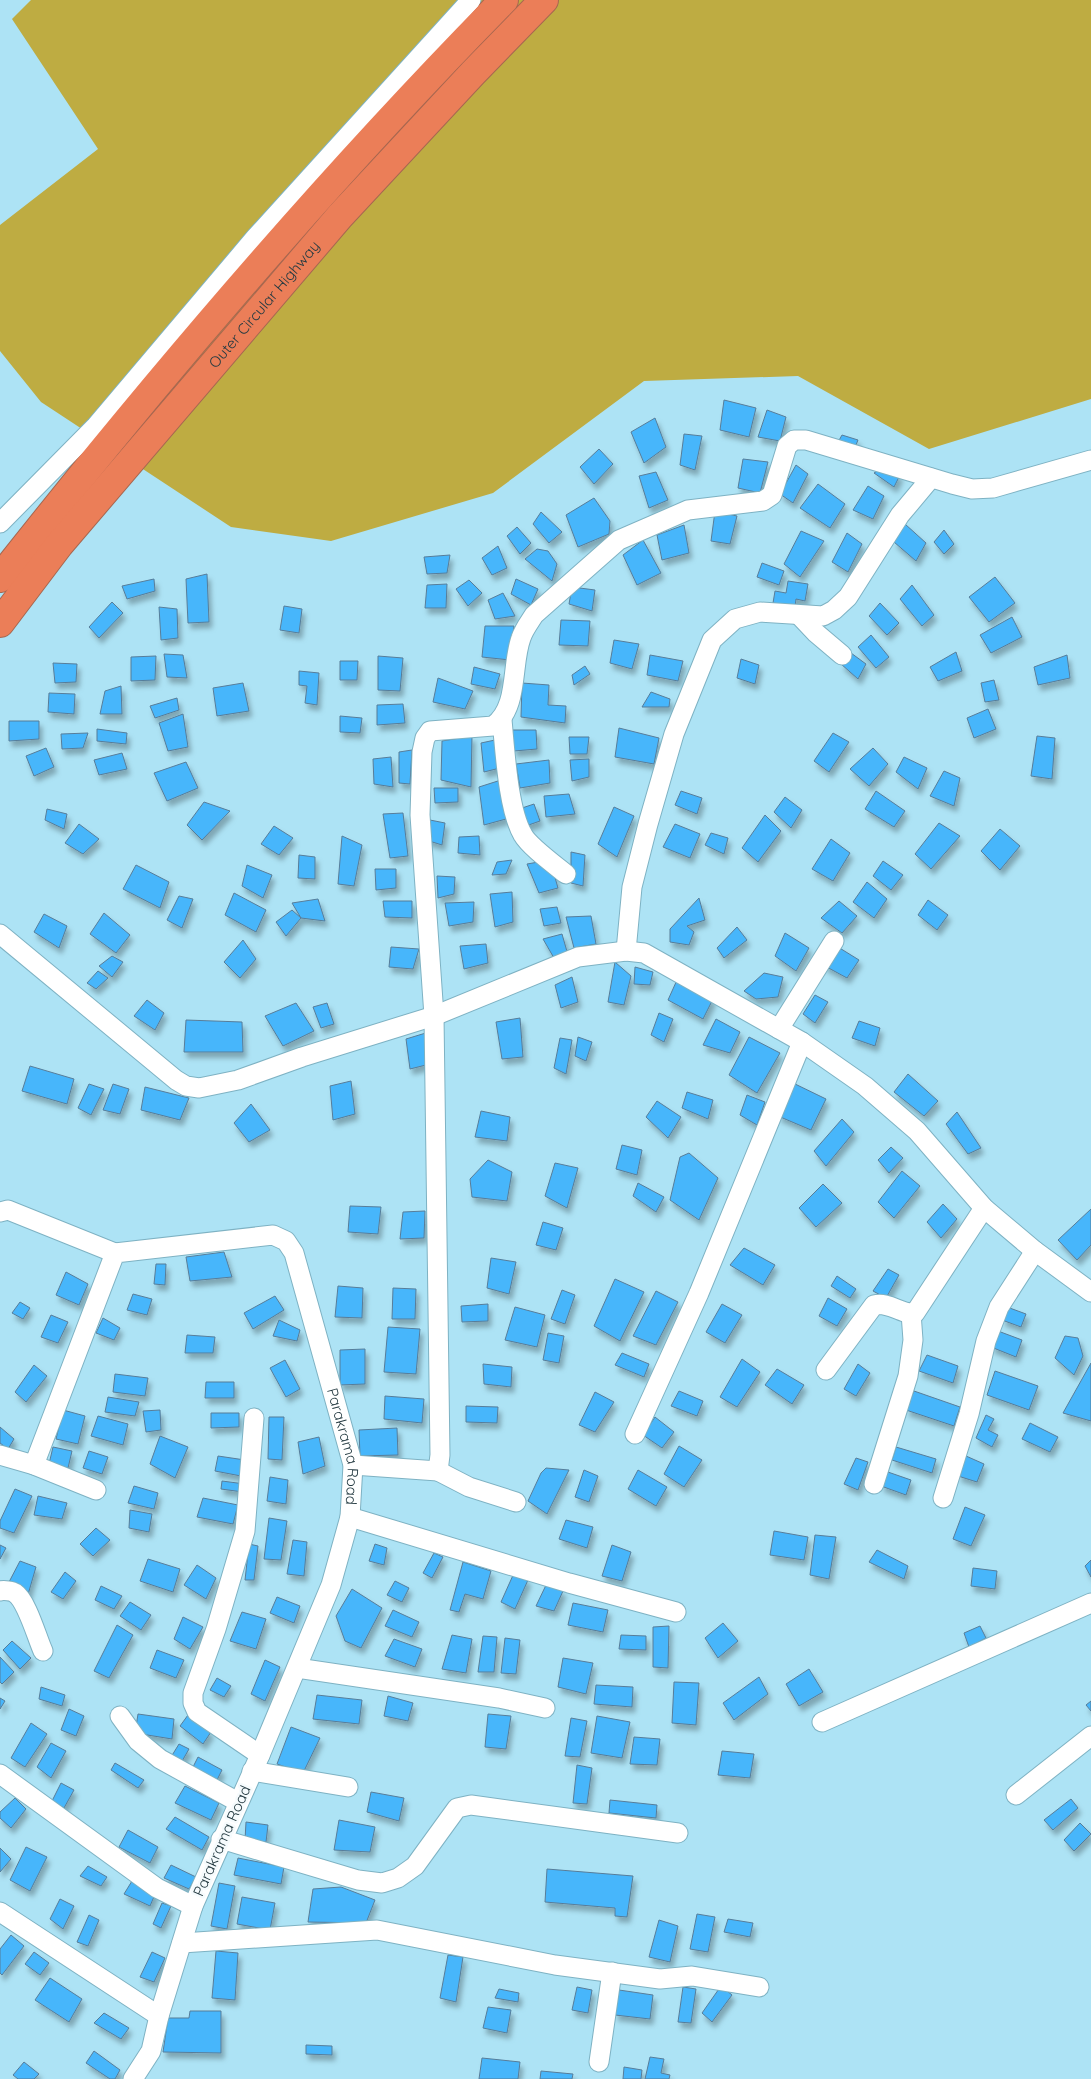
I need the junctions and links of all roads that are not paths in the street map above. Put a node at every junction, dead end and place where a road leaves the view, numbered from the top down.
1 (471, 0) edge
2 (504, 0) edge
3 (544, 0) edge
4 (1091, 460) edge
5 (931, 478) junction
6 (0, 523) edge
7 (0, 578) edge
8 (799, 615) junction
9 (0, 623) edge
10 (842, 655) dead end
11 (502, 720) junction
12 (566, 874) dead end
13 (0, 934) edge
14 (834, 941) dead end
15 (626, 950) junction
16 (434, 1016) junction
17 (779, 1029) junction
18 (802, 1042) junction
19 (984, 1208) junction
20 (0, 1212) edge
21 (1035, 1251) junction
22 (115, 1253) junction
23 (1091, 1292) edge
24 (911, 1313) junction
25 (826, 1370) dead end
26 (254, 1418) dead end
27 (635, 1434) dead end
28 (0, 1455) edge
29 (34, 1465) junction
30 (353, 1465) junction
31 (438, 1471) junction
32 (874, 1484) dead end
33 (96, 1490) dead end
34 (943, 1498) dead end
35 (516, 1502) dead end
36 (350, 1517) junction
37 (0, 1592) edge
38 (1091, 1604) edge
39 (676, 1612) dead end
40 (42, 1651) dead end
41 (297, 1668) junction
42 (545, 1708) dead end
43 (120, 1716) dead end
44 (822, 1722) dead end
45 (1091, 1736) edge
46 (256, 1763) junction
47 (0, 1774) edge
48 (348, 1787) dead end
49 (1016, 1795) dead end
50 (238, 1802) junction
51 (678, 1832) dead end
52 (221, 1839) junction
53 (193, 1906) junction
54 (1, 1916) edge
55 (182, 1943) junction
56 (612, 1972) junction
57 (759, 1987) dead end
58 (159, 2016) junction
59 (599, 2062) dead end
60 (133, 2079) edge

1 - 6 street
2 - 7 highway, Outer Circular Highway
3 - 9 highway, Outer Circular Highway
4 - 5 street
5 - 8 street
5 - 11 street
8 - 10 street
8 - 15 street
11 - 12 street
11 - 16 street
13 - 16 street
14 - 17 street
15 - 16 street
15 - 17 street
16 - 31 street
17 - 18 street
18 - 19 street
18 - 27 street
19 - 21 street
19 - 24 street
20 - 22 street
21 - 23 street
21 - 34 street
22 - 29 street
22 - 30 street, Parakrama Road
24 - 25 street
24 - 32 street
26 - 46 street
28 - 29 street
29 - 33 street
30 - 31 street
30 - 36 street, Parakrama Road
31 - 35 street
36 - 39 street
36 - 41 street, Parakrama Road
37 - 40 street
38 - 44 street
41 - 42 street
41 - 46 street, Parakrama Road
43 - 50 street
45 - 49 street
46 - 48 street
46 - 50 street, Parakrama Road
47 - 53 street
50 - 52 street, Parakrama Road
51 - 52 street
52 - 53 street, Parakrama Road
53 - 55 street, Parakrama Road
54 - 58 street
55 - 56 street
55 - 58 street, Parakrama Road
56 - 57 street
56 - 59 street
58 - 60 street, Parakrama Road

